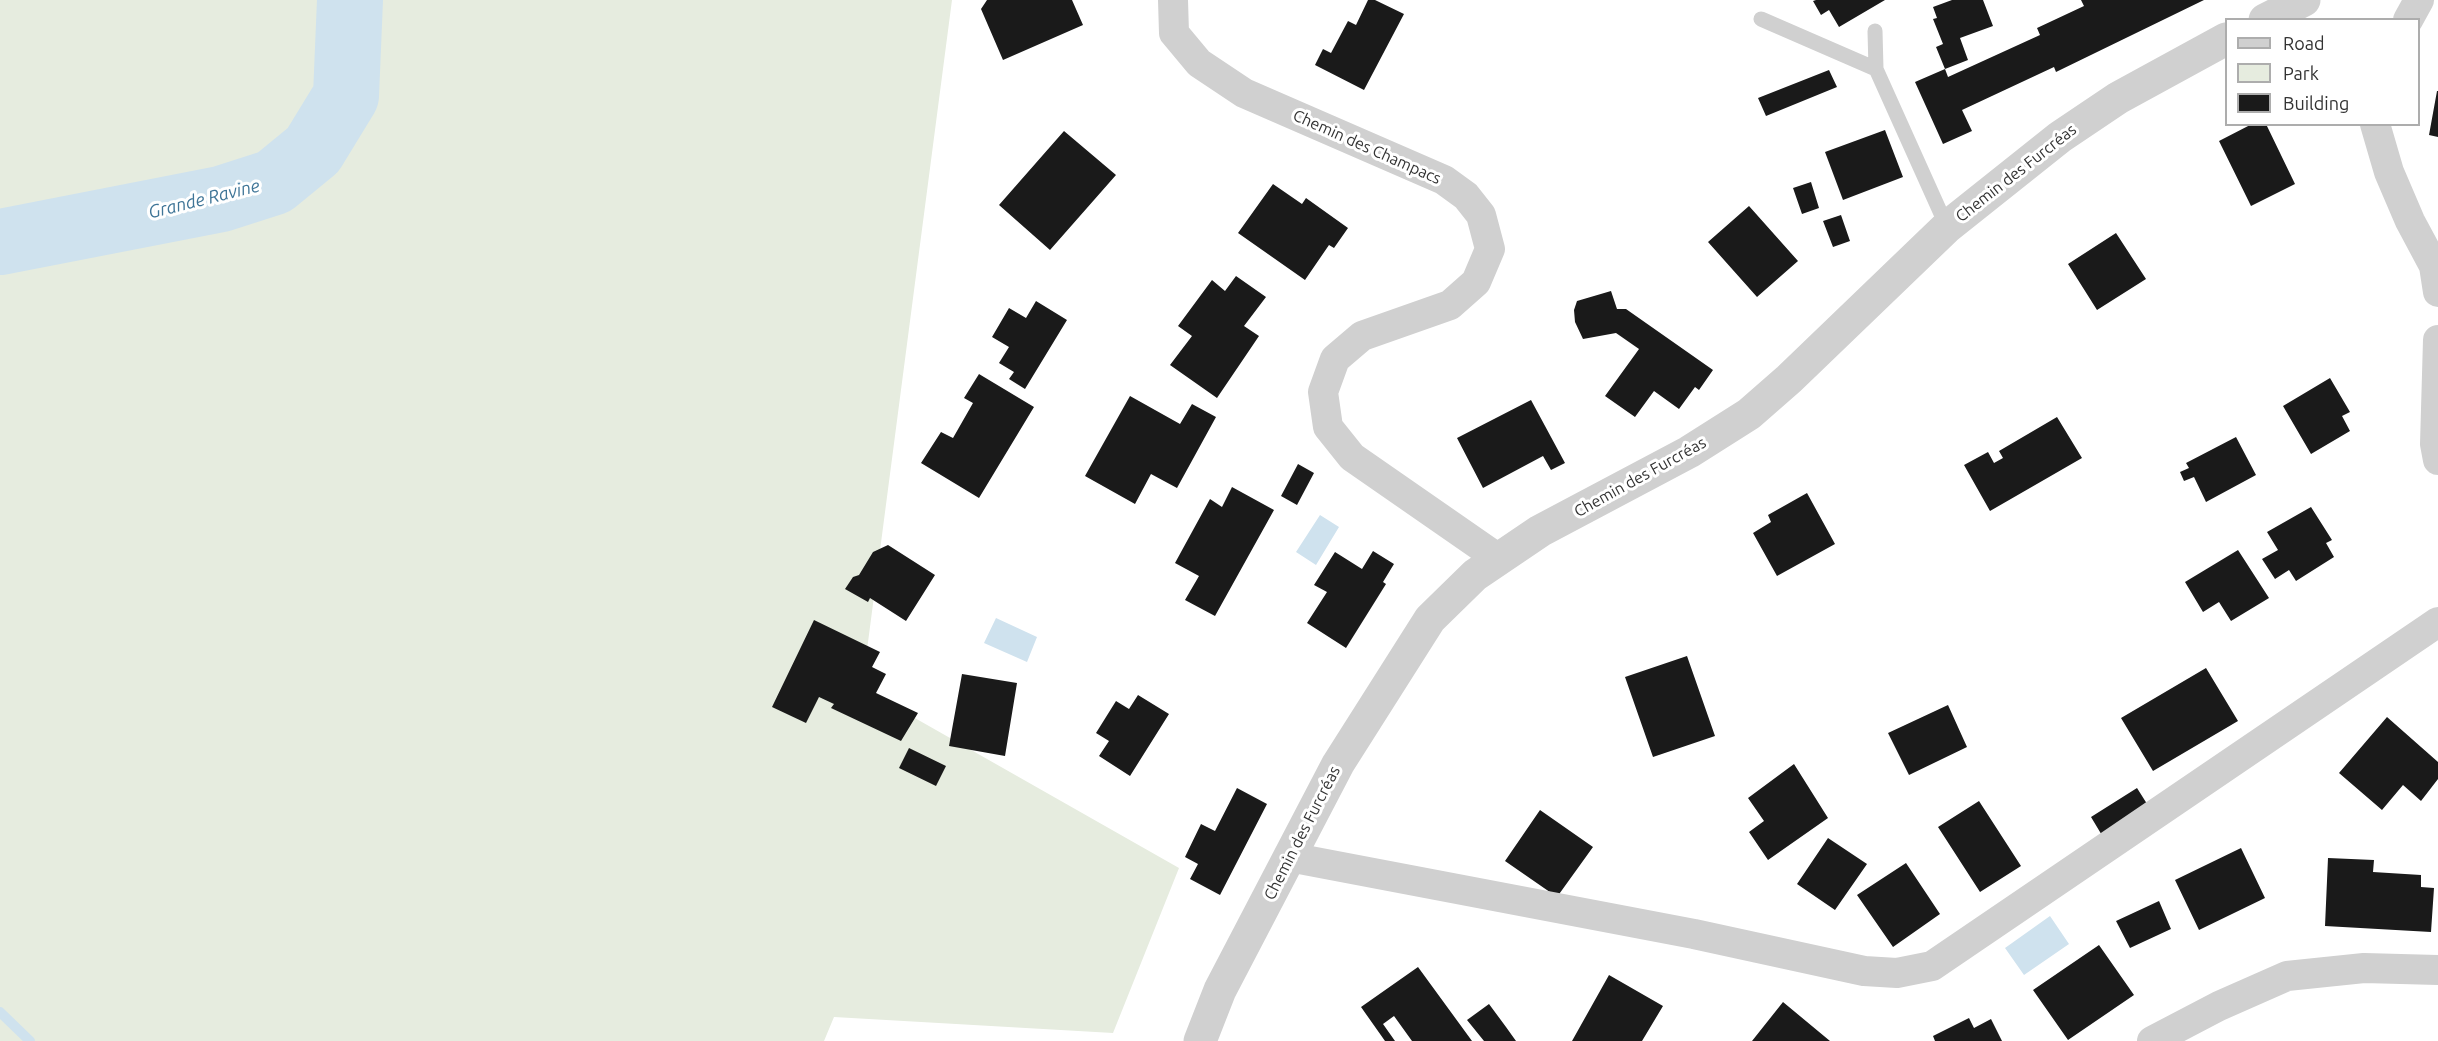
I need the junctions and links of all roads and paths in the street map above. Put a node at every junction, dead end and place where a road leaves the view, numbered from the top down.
1 (1173, 0) edge
2 (2304, 0) edge
3 (2419, 0) edge
4 (2269, 18) edge
5 (2409, 18) edge
6 (1761, 19) dead end
7 (1875, 31) dead end
8 (2225, 40) edge
9 (1876, 69) junction
10 (2376, 126) edge
11 (1947, 227) junction
12 (2437, 274) edge
13 (2437, 354) edge
14 (2437, 449) edge
15 (1499, 559) junction
16 (2438, 622) edge
17 (1289, 857) junction
18 (2438, 970) edge
19 (1200, 1041) edge
20 (2152, 1041) edge

1 - 15 street, Chemin des Champacs
2 - 4 street
3 - 5 street
6 - 9 lane
7 - 9 lane
8 - 11 street, Chemin des Furcréas
9 - 11 lane
10 - 12 street
11 - 15 street, Chemin des Furcréas
13 - 14 street
15 - 17 street, Chemin des Furcréas
16 - 17 street
17 - 19 street, Chemin des Furcréas
18 - 20 street

